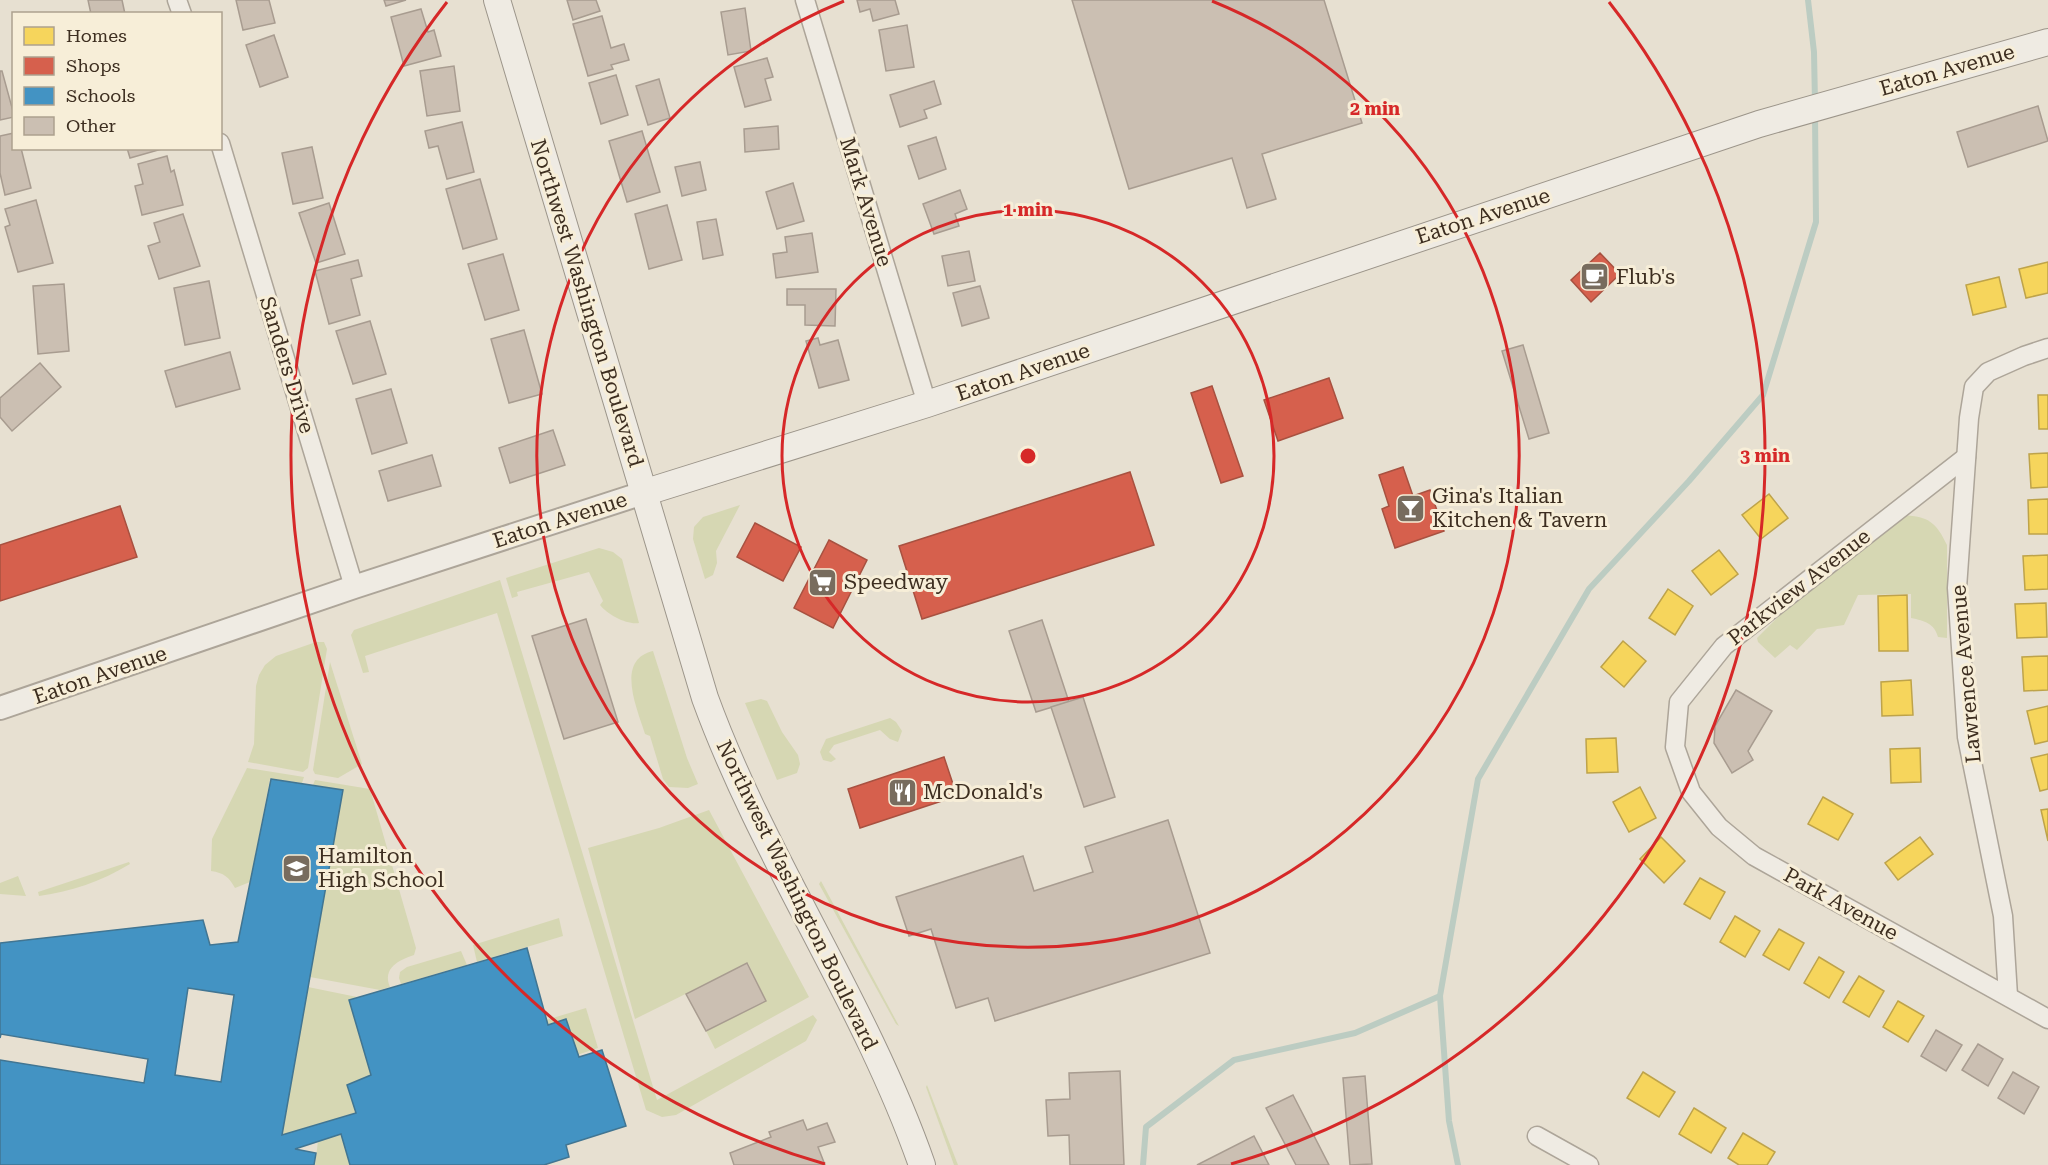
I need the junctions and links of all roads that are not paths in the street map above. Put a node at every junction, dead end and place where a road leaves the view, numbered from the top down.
1 (496, 0) edge
2 (805, 0) edge
3 (2048, 42) edge
4 (222, 150) edge
5 (2048, 348) edge
6 (927, 404) junction
7 (1966, 457) junction
8 (643, 492) junction
9 (354, 587) junction
10 (0, 708) edge
11 (1675, 747) joint
12 (2008, 996) junction
13 (2048, 1018) edge
14 (1537, 1136) dead end
15 (922, 1165) edge
16 (1589, 1165) edge

1 - 8 main road, Northwest Washington Boulevard
2 - 6 street, Mark Avenue
3 - 6 main road, Eaton Avenue
4 - 9 street, Sanders Drive
5 - 7 street, Lawrence Avenue
6 - 8 main road, Eaton Avenue
7 - 11 street, Parkview Avenue
7 - 12 street, Lawrence Avenue
8 - 9 street, Eaton Avenue
8 - 15 main road, Northwest Washington Boulevard
9 - 10 street, Eaton Avenue
11 - 12 street, Park Avenue
12 - 13 street, Park Avenue
14 - 16 street

